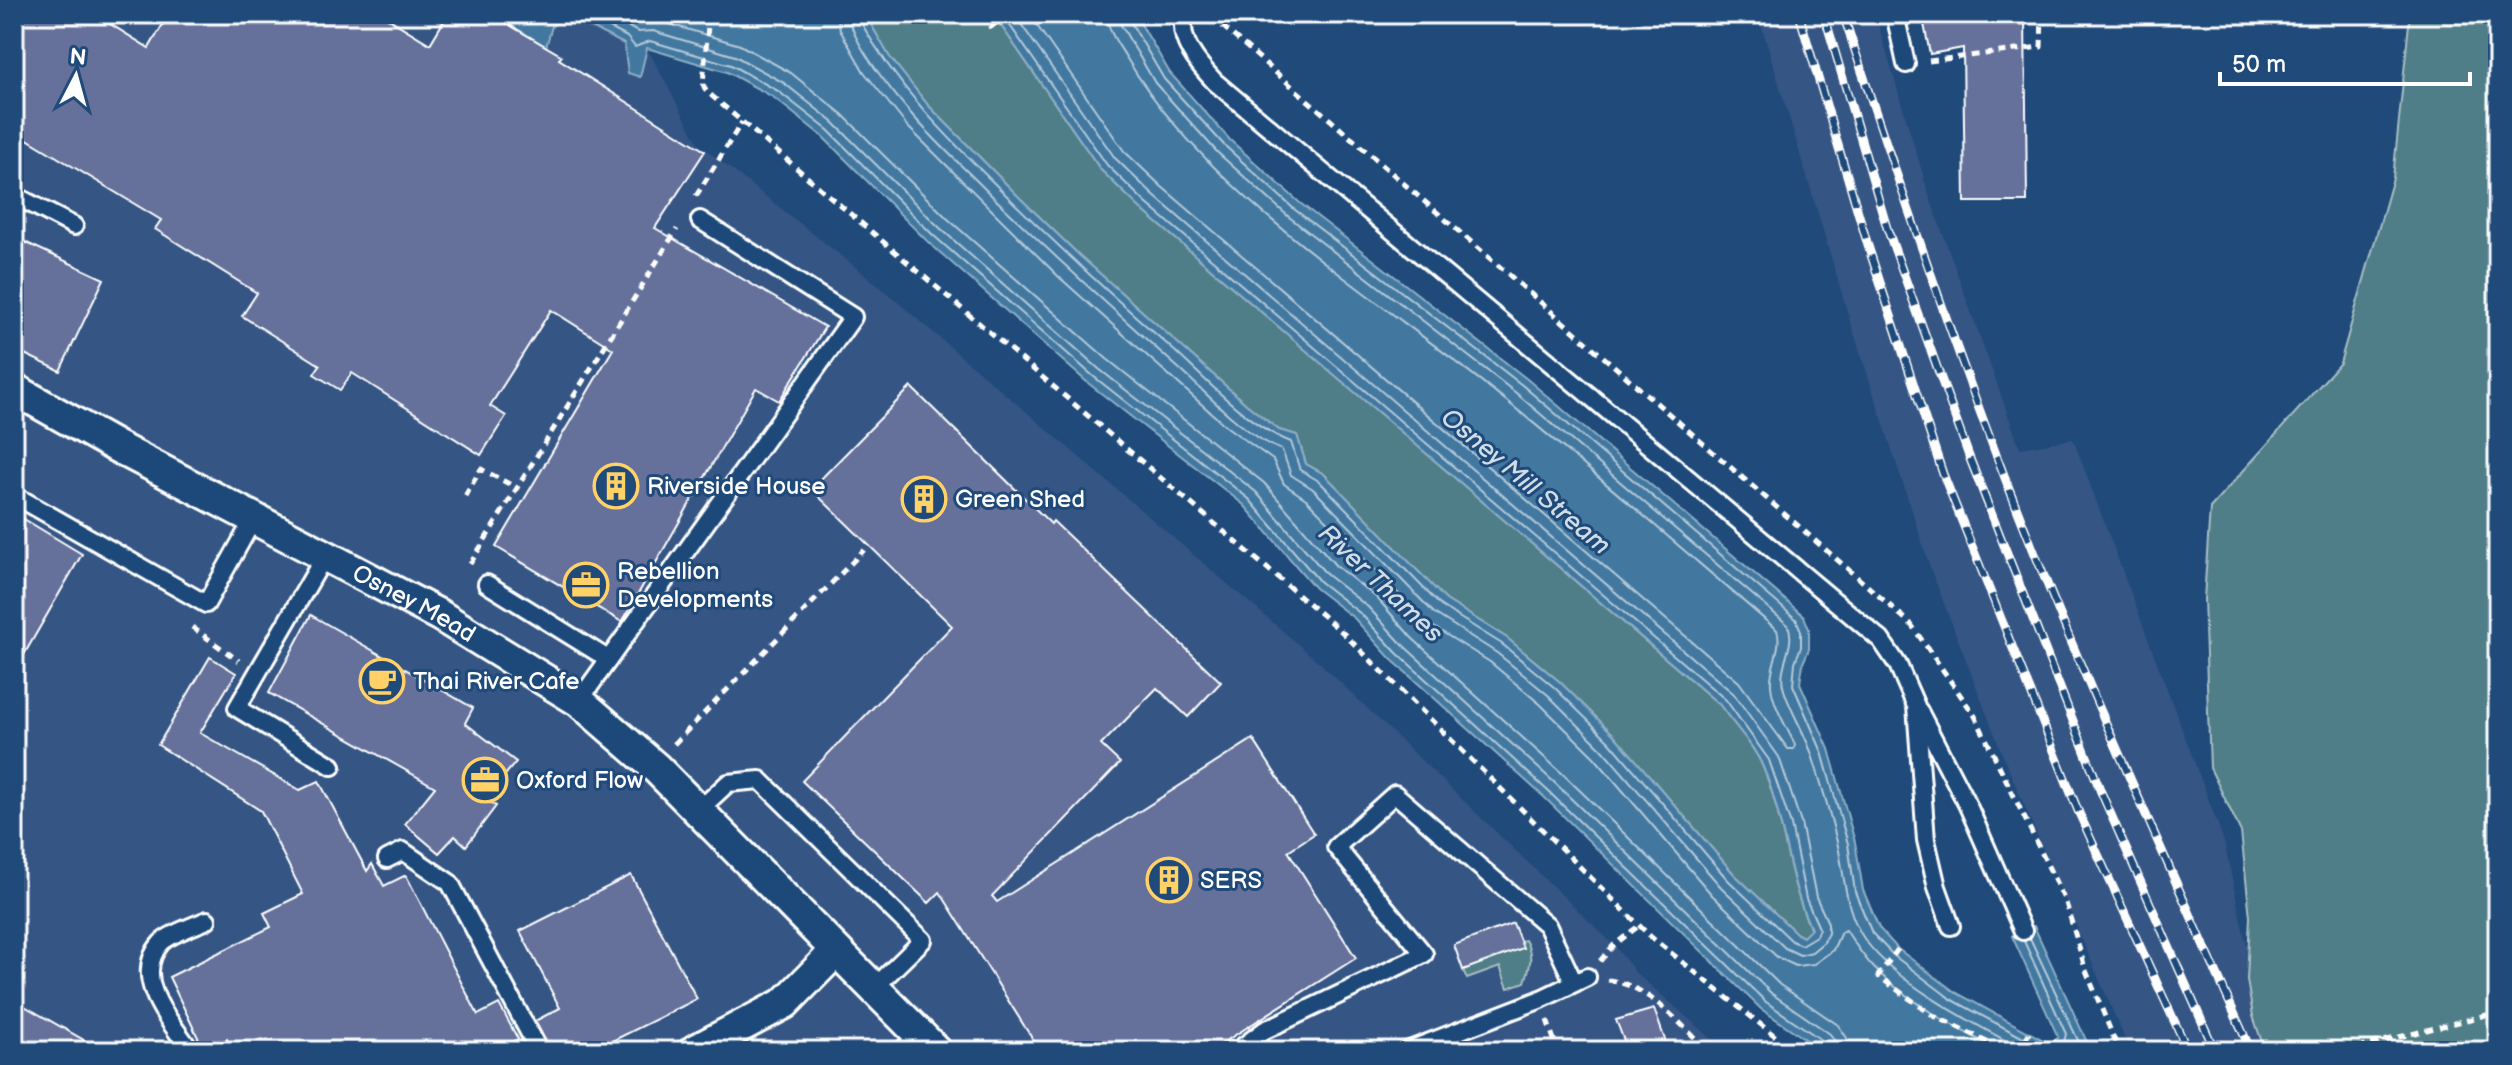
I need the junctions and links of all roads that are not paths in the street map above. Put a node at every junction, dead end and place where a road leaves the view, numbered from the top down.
1 (1185, 14) edge
2 (1895, 14) edge
3 (1906, 64) road end
4 (14, 195) edge
5 (692, 219) road end
6 (74, 226) dead end
7 (14, 389) edge
8 (14, 495) edge
9 (254, 518) junction
10 (326, 554) junction
11 (487, 584) dead end
12 (608, 659) junction
13 (579, 701) junction
14 (1916, 706) junction
15 (332, 766) dead end
16 (699, 810) junction
17 (387, 859) dead end
18 (207, 920) dead end
19 (1951, 926) dead end
20 (2023, 931) dead end
21 (835, 952) junction
22 (873, 989) junction
23 (919, 1046) edge
24 (191, 1051) edge
25 (539, 1051) edge
26 (694, 1051) edge
27 (1237, 1051) edge
28 (1407, 1051) edge

1 - 14 lane
2 - 3 lane
4 - 6 lane
5 - 12 lane
7 - 9 street, Osney Mead
8 - 9 lane
9 - 10 street, Osney Mead
10 - 13 street, Osney Mead
10 - 15 lane
11 - 12 lane
12 - 13 lane
13 - 16 street, Osney Mead
14 - 19 lane
14 - 20 lane
16 - 21 street, Osney Mead
16 - 22 lane
17 - 25 lane
18 - 24 lane
21 - 22 street, Osney Mead
21 - 26 street
22 - 23 street, Osney Mead
27 - 28 lane

